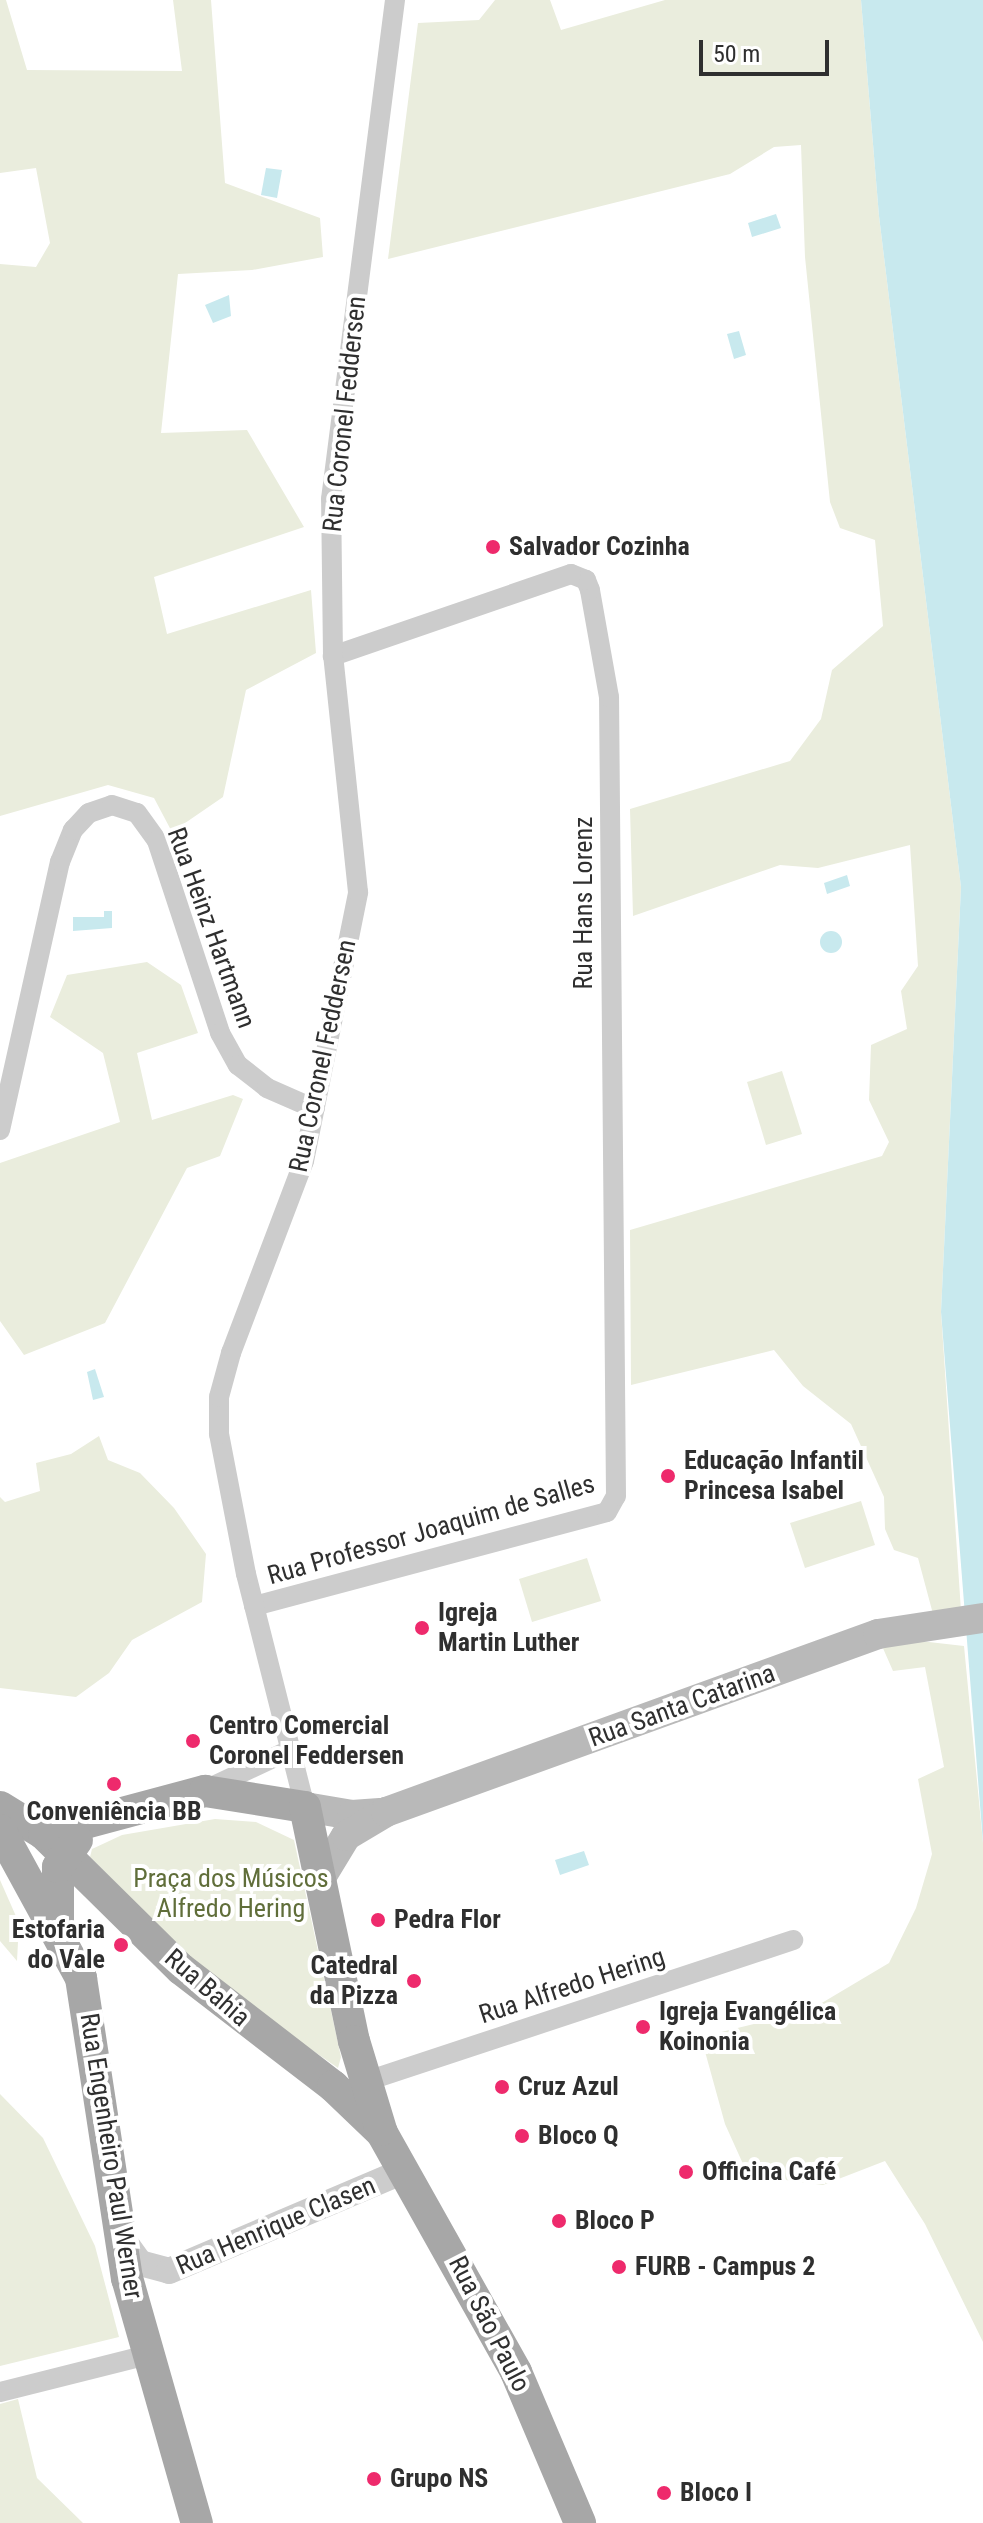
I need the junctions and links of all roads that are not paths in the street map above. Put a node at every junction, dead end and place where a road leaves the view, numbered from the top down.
1 (395, 0) edge
2 (333, 656) junction
3 (315, 1109) junction
4 (0, 1130) edge
5 (616, 1496) joint
6 (254, 1606) junction
7 (983, 1618) edge
8 (290, 1750) junction
9 (205, 1791) junction
10 (0, 1807) edge
11 (305, 1807) junction
12 (386, 1812) junction
13 (0, 1830) edge
14 (55, 1844) junction
15 (323, 1874) junction
16 (58, 1930) junction
17 (793, 1940) dead end
18 (367, 2081) junction
19 (382, 2133) junction
20 (404, 2171) junction
21 (117, 2230) junction
22 (147, 2355) junction
23 (0, 2392) edge
24 (197, 2523) edge
25 (580, 2523) edge

1 - 2 street, Rua Coronel Feddersen
2 - 3 street, Rua Coronel Feddersen
2 - 5 street, Rua Hans Lorenz
3 - 4 street, Rua Heinz Hartmann
3 - 6 street, Rua Coronel Feddersen
5 - 6 street, Rua Professor Joaquim de Salles
6 - 8 street, Rua Coronel Feddersen
7 - 12 main road, Rua Santa Catarina
8 - 9 street
8 - 11 street, Rua Coronel Feddersen
9 - 11 main road
9 - 14 main road
10 - 14 main road, Rua Bahia
11 - 12 main road, Rua Santa Catarina
11 - 15 main road, Rua Coronel Feddersen
12 - 15 main road, Rua Santa Catarina
13 - 16 main road, Rua Engenheiro Paul Werner
14 - 16 main road, Rua Engenheiro Paul Werner
14 - 19 main road, Rua Bahia
15 - 18 main road, Rua Coronel Feddersen
16 - 21 main road, Rua Engenheiro Paul Werner
17 - 18 street, Rua Alfredo Hering
18 - 19 main road, Rua Coronel Feddersen
19 - 20 main road, Rua São Paulo
20 - 21 street, Rua Henrique Clasen
20 - 25 main road, Rua São Paulo
21 - 22 main road, Rua Engenheiro Paul Werner
22 - 23 street
22 - 24 main road, Rua Engenheiro Paul Werner

